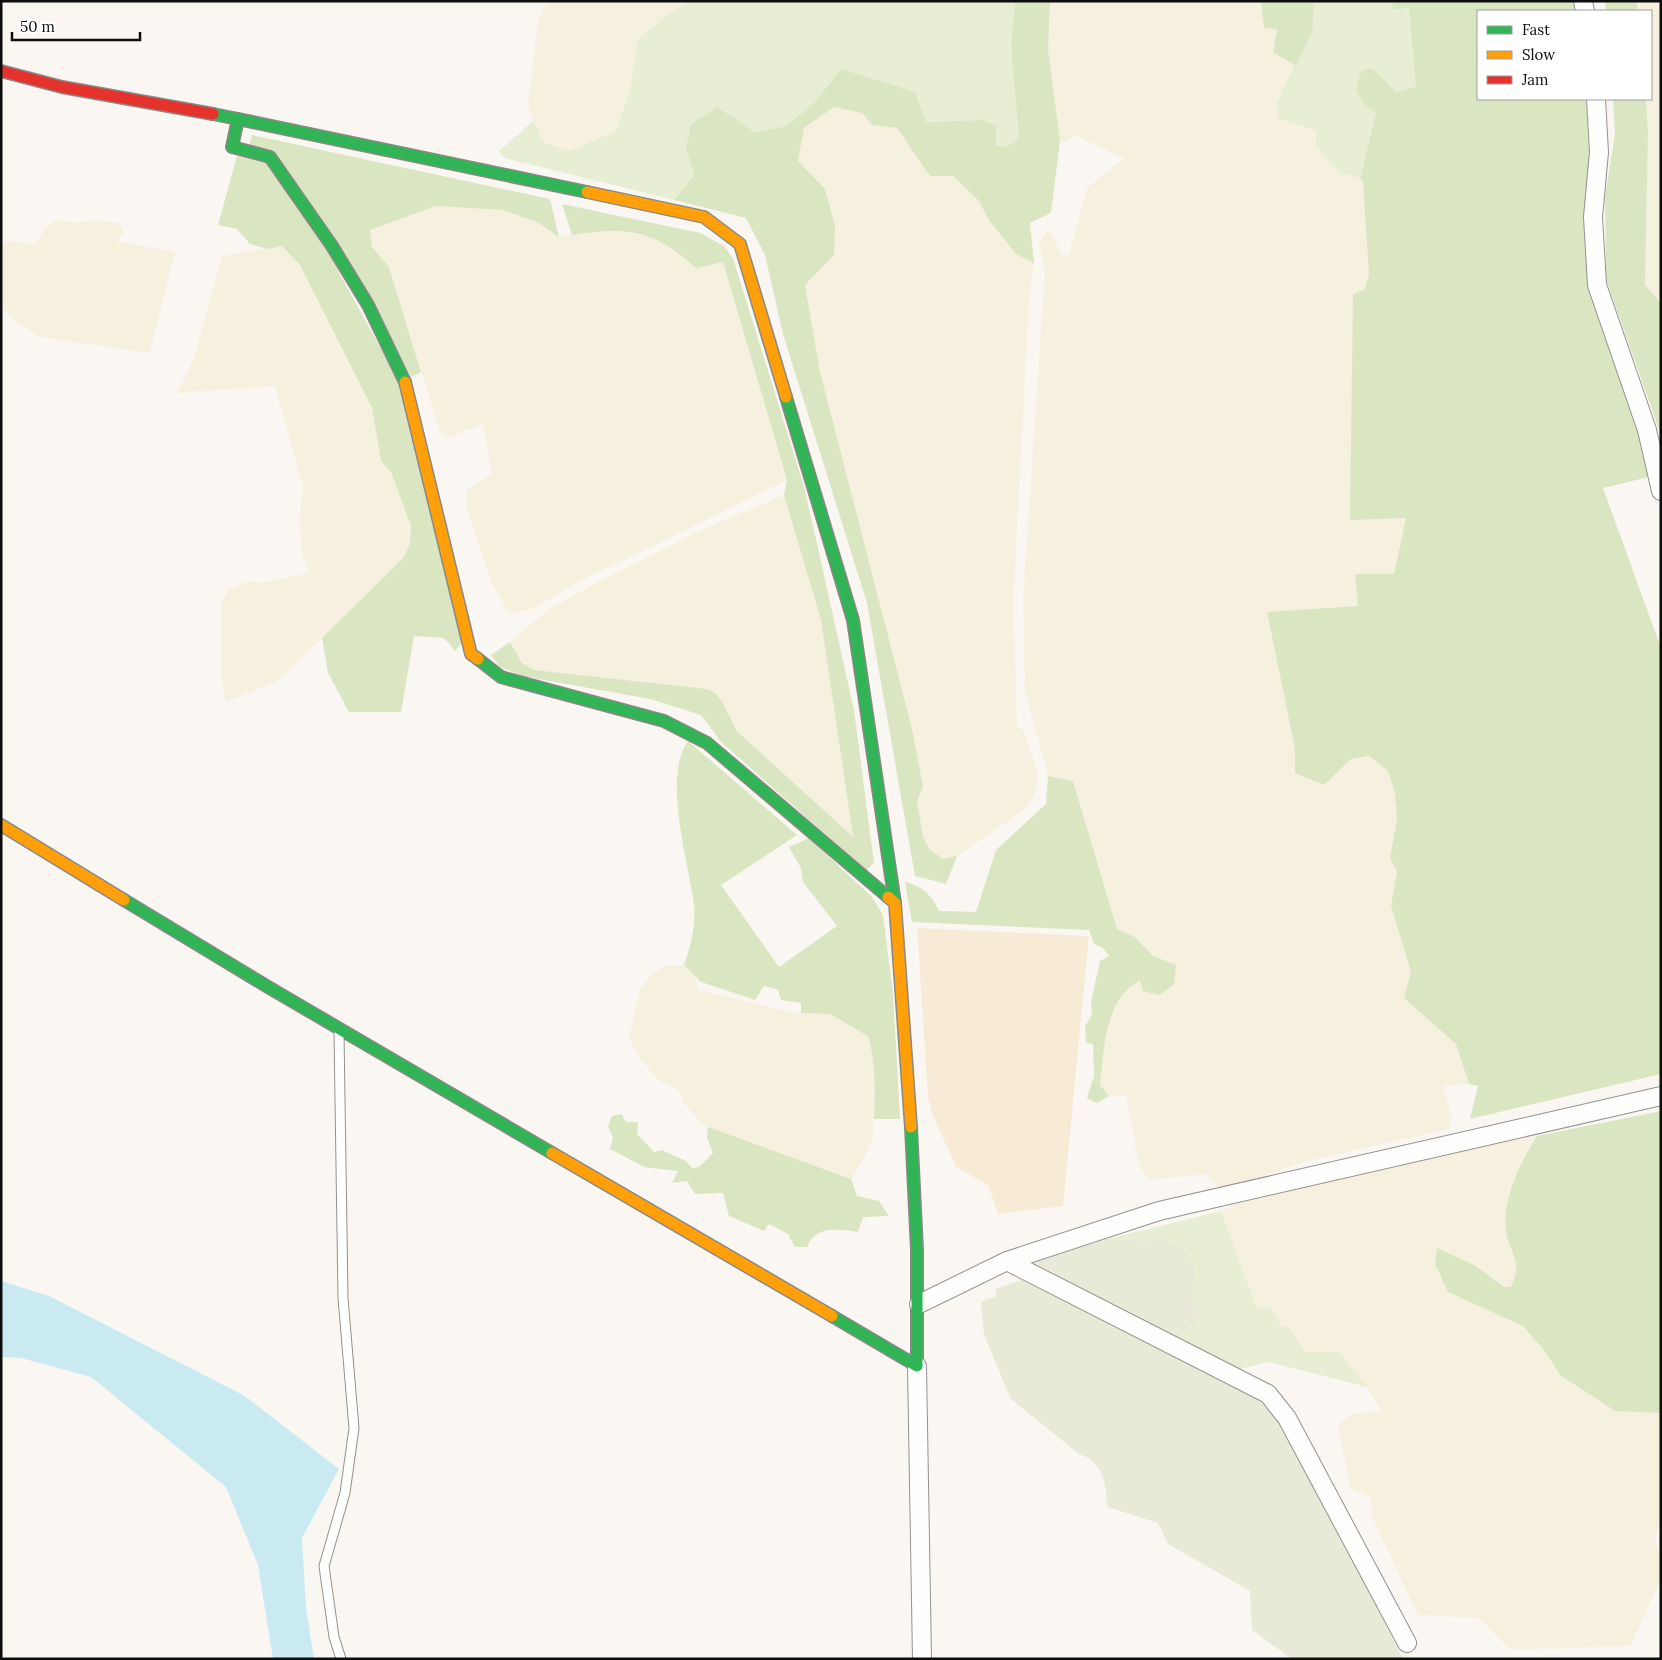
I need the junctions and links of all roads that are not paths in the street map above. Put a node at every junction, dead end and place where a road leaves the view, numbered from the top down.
1 (1, 71) edge
2 (1596, 100) edge
3 (238, 119) junction
4 (1661, 491) edge
5 (1, 825) edge
6 (895, 902) junction
7 (339, 1029) junction
8 (1661, 1096) edge
9 (1007, 1261) junction
10 (919, 1304) junction
11 (918, 1366) junction
12 (1407, 1643) dead end
13 (341, 1659) edge
14 (922, 1659) edge

1 - 3 street
2 - 4 street
3 - 6 street
3 - 6 street
5 - 7 street
6 - 10 street
7 - 11 street
7 - 13 lane
8 - 9 street
9 - 10 street
9 - 12 street
10 - 11 street
11 - 14 street

